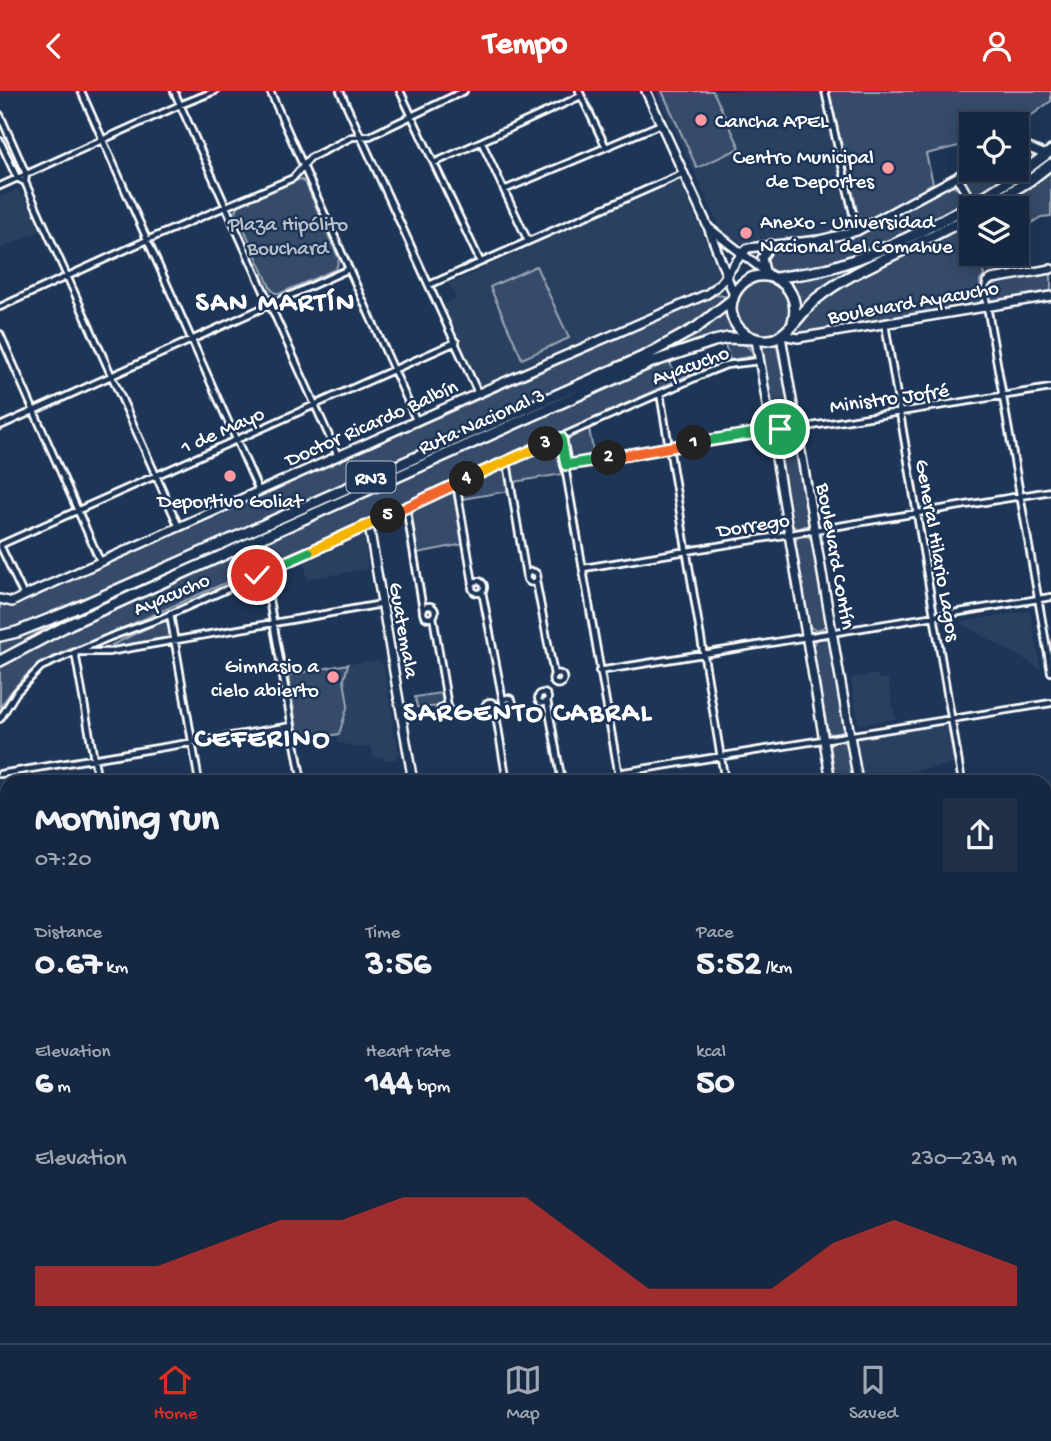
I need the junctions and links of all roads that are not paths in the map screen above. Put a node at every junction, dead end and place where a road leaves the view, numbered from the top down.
1 (81, 91) edge
2 (174, 91) edge
3 (215, 91) edge
4 (270, 91) edge
5 (340, 91) edge
6 (400, 91) edge
7 (464, 91) edge
8 (646, 91) edge
9 (825, 91) edge
10 (456, 93) edge
11 (580, 93) edge
12 (180, 104) junction
13 (0, 114) edge
14 (412, 116) junction
15 (662, 123) junction
16 (362, 137) junction
17 (102, 139) junction
18 (0, 141) edge
19 (482, 143) junction
20 (605, 145) junction
21 (1029, 147) edge
22 (1048, 153) edge
23 (434, 163) junction
24 (1051, 164) edge
25 (303, 167) junction
26 (684, 173) junction
27 (26, 174) junction
28 (957, 177) joint
29 (17, 178) junction
30 (25, 182) junction
31 (0, 186) edge
32 (504, 190) junction
33 (968, 196) edge
34 (983, 196) edge
35 (1004, 196) edge
36 (227, 207) junction
37 (959, 209) edge
38 (959, 221) edge
39 (708, 227) junction
40 (857, 230) junction
41 (147, 240) junction
42 (528, 241) junction
43 (771, 244) junction
44 (742, 253) junction
45 (481, 262) junction
46 (1051, 268) edge
47 (349, 269) junction
48 (727, 274) junction
49 (771, 275) junction
50 (67, 277) junction
51 (987, 282) joint
52 (429, 285) junction
53 (1051, 296) edge
54 (733, 297) junction
55 (272, 305) junction
56 (987, 306) junction
57 (0, 307) edge
58 (793, 322) junction
59 (884, 323) junction
60 (0, 334) edge
61 (781, 336) junction
62 (755, 340) junction
63 (191, 341) junction
64 (456, 342) junction
65 (760, 361) junction
66 (394, 370) junction
67 (112, 376) junction
68 (1051, 388) edge
69 (478, 393) junction
70 (660, 393) junction
71 (1004, 395) junction
72 (316, 404) junction
73 (34, 411) junction
74 (900, 412) junction
75 (417, 422) junction
76 (0, 426) edge
77 (797, 426) junction
78 (771, 430) junction
79 (561, 438) junction
80 (237, 439) junction
81 (669, 448) junction
82 (338, 456) junction
83 (507, 461) junction
84 (566, 465) junction
85 (156, 475) junction
86 (456, 483) junction
87 (259, 491) junction
88 (1051, 491) edge
89 (1021, 496) junction
90 (406, 506) junction
91 (79, 510) junction
92 (917, 513) junction
93 (369, 526) junction
94 (180, 527) junction
95 (815, 530) junction
96 (789, 534) junction
97 (0, 545) edge
98 (687, 551) junction
99 (100, 561) junction
100 (584, 568) junction
101 (264, 572) junction
102 (24, 596) junction
103 (1051, 597) edge
104 (0, 599) edge
105 (1039, 599) junction
106 (383, 604) junction
107 (423, 610) junction
108 (170, 614) junction
109 (433, 616) junction
110 (934, 616) junction
111 (274, 624) junction
112 (833, 632) junction
113 (0, 636) edge
114 (807, 636) junction
115 (176, 640) junction
116 (75, 652) junction
117 (704, 655) junction
118 (0, 661) edge
119 (599, 670) junction
120 (1051, 672) edge
121 (554, 675) dead end
122 (547, 700) dead end
123 (503, 701) dead end
124 (1051, 703) edge
125 (449, 707) dead end
126 (495, 709) dead end
127 (0, 719) edge
128 (952, 719) junction
129 (292, 726) junction
130 (850, 736) junction
131 (823, 740) junction
132 (193, 743) junction
133 (721, 757) junction
134 (94, 759) junction
135 (618, 773) joint
136 (0, 774) edge
137 (97, 775) edge
138 (198, 775) edge
139 (301, 775) edge
140 (412, 775) edge
141 (506, 775) edge
142 (561, 775) edge
143 (725, 775) edge
144 (830, 775) edge
145 (857, 775) edge
146 (961, 775) edge

1 - 17 street
2 - 12 street
3 - 12 street
4 - 25 street
5 - 16 street
6 - 14 street
7 - 10 street
8 - 15 main road
9 - 40 street
10 - 14 street
11 - 19 street
11 - 20 street
12 - 17 street
12 - 36 street
13 - 27 street
14 - 16 street
14 - 23 street
15 - 20 street
15 - 26 main road
16 - 25 street
16 - 52 street
17 - 27 street
17 - 41 street
18 - 29 street
19 - 23 street
19 - 32 street
20 - 32 street
21 - 22 main road
22 - 34 highway, Ruta Nacional 3 / RN3
23 - 45 street
24 - 35 highway
25 - 36 street
25 - 47 street
26 - 39 main road
26 - 42 street
27 - 29 street
27 - 30 street
28 - 33 main road
28 - 40 main road
29 - 30 street
29 - 31 street
30 - 50 street
32 - 42 street
36 - 41 street
36 - 55 street
37 - 49 highway, Ruta Nacional 3 / RN3
38 - 58 highway
39 - 44 main road
39 - 48 main road
40 - 43 main road
41 - 50 street
41 - 63 street
42 - 45 street
43 - 44 main road
43 - 49 main road
44 - 48 main road, Doctor Ricardo Balbín
44 - 49 main road
45 - 52 street
46 - 51 main road, Boulevard Ayacucho
47 - 55 street
47 - 66 street
48 - 54 main road
48 - 69 main road, Doctor Ricardo Balbín
49 - 54 highway, Ruta Nacional 3 / RN3
49 - 58 highway
50 - 57 street
50 - 67 street
51 - 56 street
52 - 64 street
53 - 56 main road, Boulevard Ayacucho
54 - 62 highway
54 - 113 highway, Ruta Nacional 3 / RN3
55 - 63 street
55 - 72 street
56 - 59 main road, Boulevard Ayacucho
56 - 71 street
58 - 61 highway
59 - 61 main road, Boulevard Ayacucho
59 - 74 street, General Hilario Lagos
60 - 73 street
61 - 62 highway, RN3
61 - 77 main road, Boulevard Contín
62 - 65 main road, Boulevard Contín
62 - 118 highway, Ruta Nacional 3 / RN3
63 - 67 street
63 - 80 street
64 - 66 street, 1 de Mayo
64 - 69 street
65 - 70 street, Ayacucho
65 - 78 main road, Boulevard Contín
66 - 72 street, 1 de Mayo
66 - 75 street
67 - 73 street
67 - 85 street
68 - 71 street, Ministro Jofré
69 - 75 main road, Doctor Ricardo Balbín
70 - 79 street, Ayacucho
70 - 81 street
71 - 74 street, Ministro Jofré
71 - 89 street
72 - 80 street, 1 de Mayo
72 - 82 street
73 - 76 street
73 - 91 street
74 - 77 street, Ministro Jofré
74 - 92 street, General Hilario Lagos
75 - 82 main road, Doctor Ricardo Balbín
77 - 78 street, Ministro Jofré
77 - 95 main road, Boulevard Contín
78 - 81 street, Ministro Jofré
78 - 96 main road, Boulevard Contín
79 - 83 street, Ayacucho
79 - 84 street
80 - 85 street, 1 de Mayo
80 - 87 street
81 - 84 street, Ministro Jofré
81 - 98 street
82 - 87 main road, Doctor Ricardo Balbín
83 - 86 street, Ayacucho
83 - 121 street
84 - 100 street
85 - 91 street, 1 de Mayo
85 - 94 street
86 - 90 street, Ayacucho
86 - 123 street
87 - 94 main road, Doctor Ricardo Balbín
88 - 89 street, Dorrego
89 - 92 street, Dorrego
89 - 105 street
90 - 93 street, Ayacucho
90 - 107 street
91 - 97 street, 1 de Mayo
91 - 99 street
92 - 95 street, Dorrego
92 - 110 street, General Hilario Lagos
93 - 101 street, Ayacucho
93 - 106 main road, Guatemala
94 - 99 main road, Doctor Ricardo Balbín
95 - 96 street, Dorrego
95 - 112 main road, Boulevard Contín
96 - 98 street, Dorrego
96 - 114 main road, Boulevard Contín
97 - 102 street
98 - 100 street, Dorrego
98 - 117 street
99 - 102 main road, Doctor Ricardo Balbín
100 - 119 street
101 - 108 street, Ayacucho
101 - 111 street
102 - 104 main road, Doctor Ricardo Balbín
103 - 105 street
105 - 110 street
105 - 120 street
106 - 111 street
106 - 140 main road, Guatemala
107 - 109 street
107 - 109 street
108 - 115 street
108 - 116 street, Ayacucho
109 - 125 street
110 - 112 street
110 - 128 street, General Hilario Lagos
111 - 115 street
111 - 129 street
112 - 114 street
112 - 130 main road, Boulevard Contín
114 - 117 street
114 - 131 main road, Boulevard Contín
115 - 116 street
115 - 132 street
116 - 127 street, Ayacucho
116 - 134 street
117 - 119 street
117 - 133 street
119 - 135 street
122 - 142 street
124 - 128 street
126 - 141 street
128 - 130 street
128 - 146 street, General Hilario Lagos
129 - 132 street
129 - 139 street
130 - 131 street
130 - 145 main road, Boulevard Contín
131 - 133 street
131 - 144 main road, Boulevard Contín
132 - 134 street
132 - 138 street
133 - 135 street
133 - 143 street
134 - 136 street
134 - 137 street

